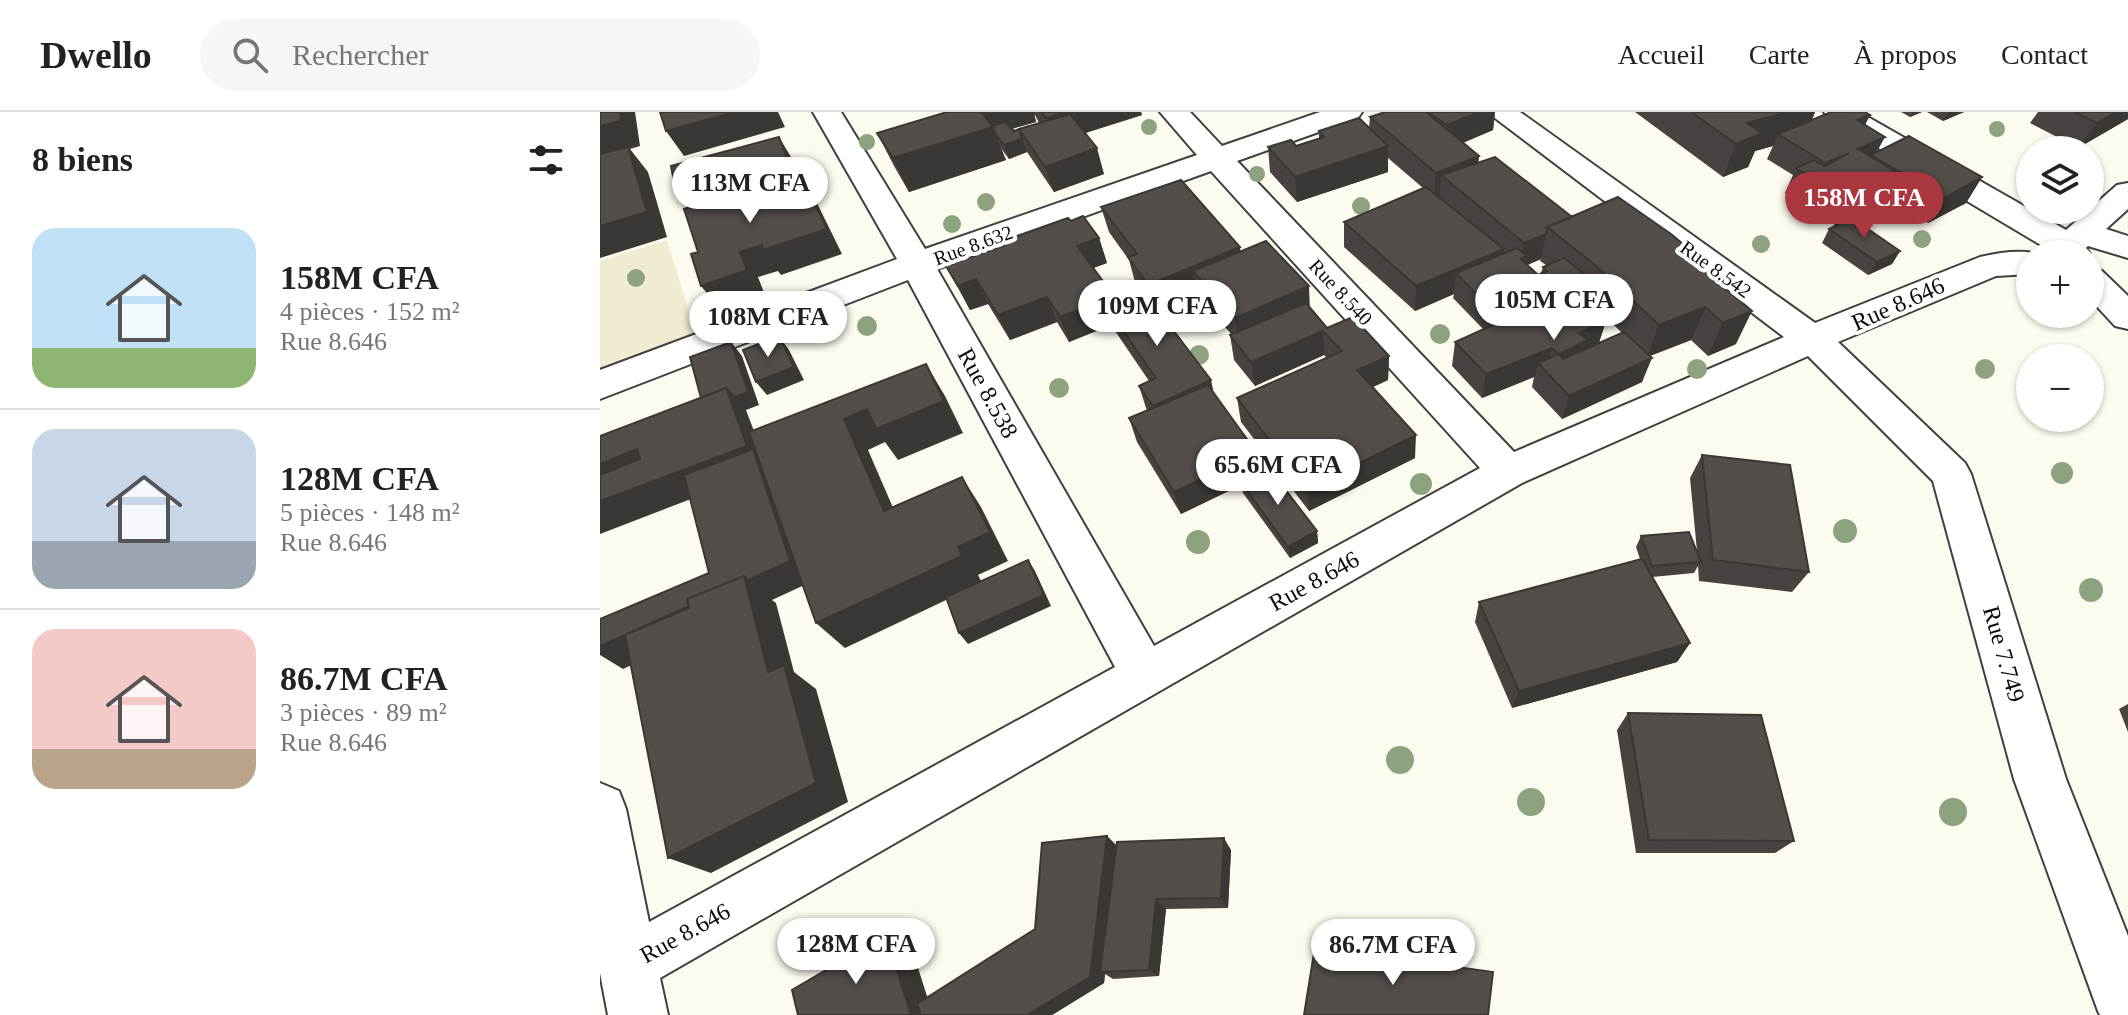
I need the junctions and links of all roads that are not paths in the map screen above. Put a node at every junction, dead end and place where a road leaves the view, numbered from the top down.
1 (827, 112) edge
2 (1174, 112) edge
3 (1348, 112) edge
4 (1501, 112) edge
5 (1838, 112) edge
6 (1218, 158) junction
7 (2128, 192) edge
8 (2049, 240) edge
9 (2074, 240) edge
10 (2128, 247) edge
11 (2104, 248) edge
12 (2016, 260) edge
13 (917, 264) junction
14 (2104, 293) edge
15 (2128, 317) edge
16 (1815, 341) junction
17 (600, 385) edge
18 (1508, 472) junction
19 (1145, 676) junction
20 (600, 809) edge
21 (632, 990) edge
22 (2128, 1011) edge

1 - 13 street, Rue 8.538
2 - 6 street, Rue 8.540
3 - 6 street, Rue 8.632
4 - 16 street, Rue 8.542
5 - 8 street
6 - 13 street, Rue 8.632
6 - 18 street, Rue 8.540
7 - 9 street
10 - 11 street
12 - 16 street, Rue 8.646
13 - 17 street, Rue 8.632
13 - 19 street, Rue 8.538
14 - 15 street
16 - 18 street, Rue 8.646
16 - 22 street, Rue 7.749
18 - 19 street, Rue 8.646
19 - 21 street, Rue 8.646
20 - 21 street

